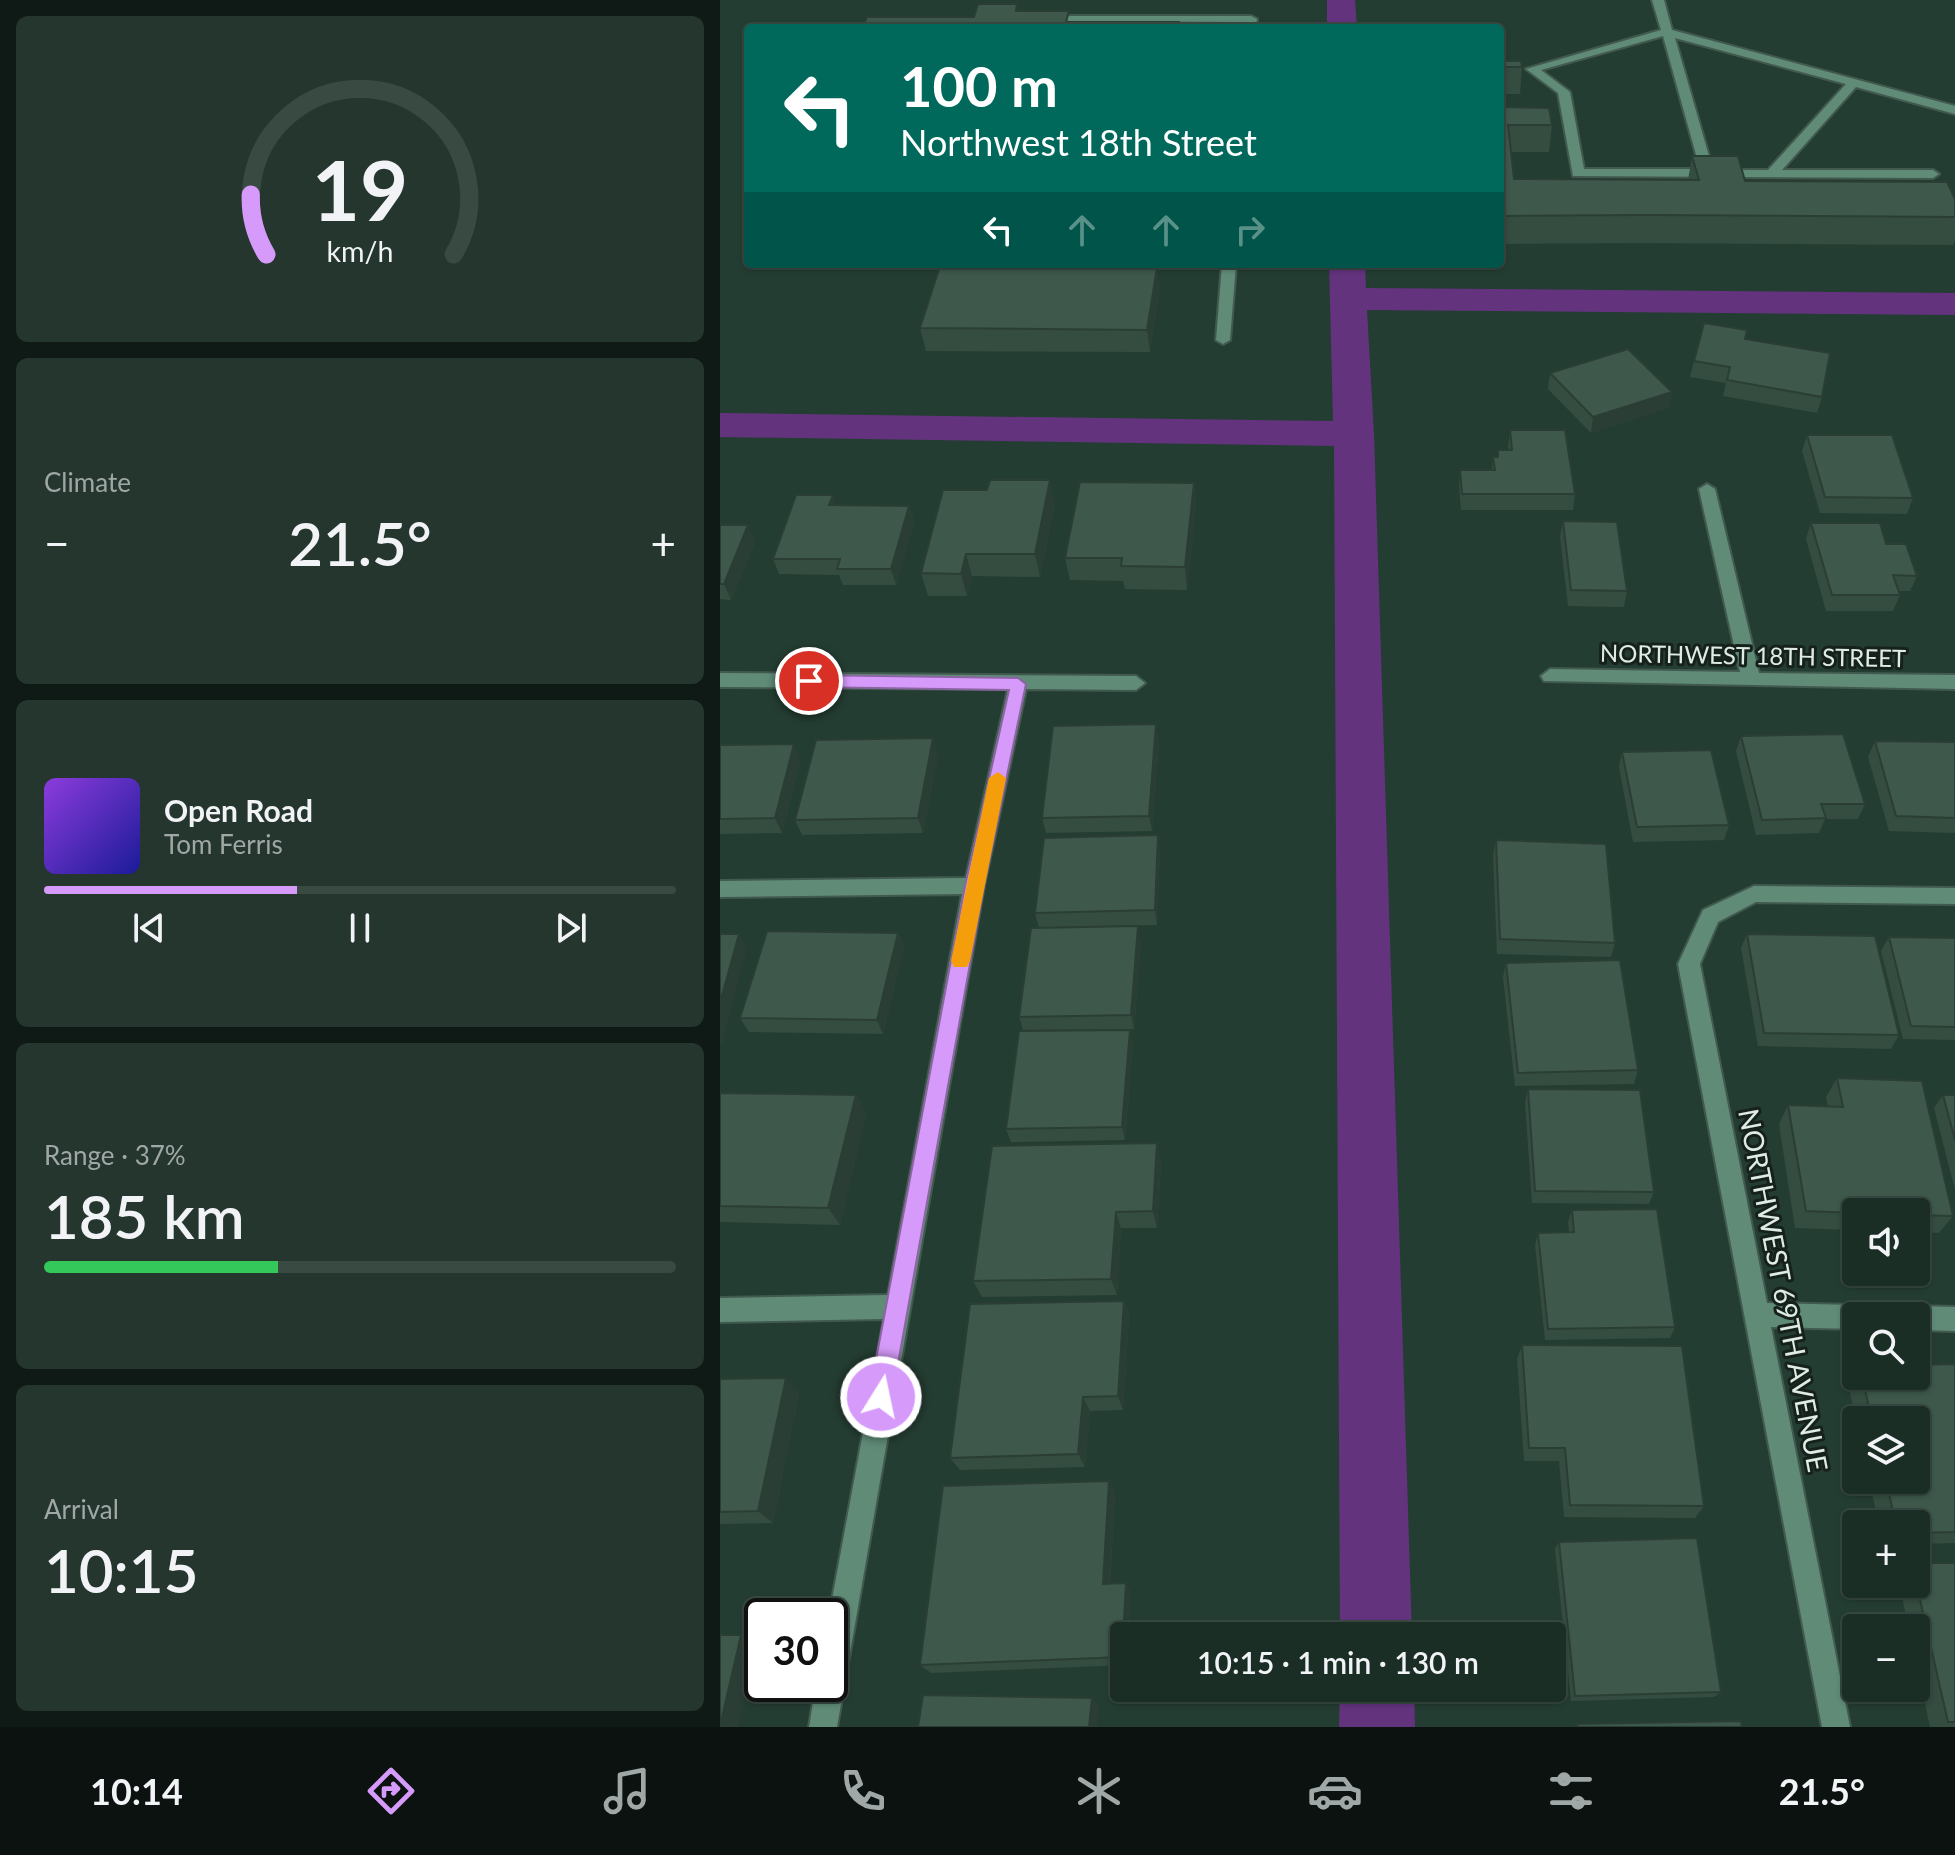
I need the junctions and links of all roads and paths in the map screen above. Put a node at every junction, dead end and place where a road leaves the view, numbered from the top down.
1 (1658, 0) edge
2 (1039, 19) edge
3 (1250, 24) edge
4 (1666, 32) junction
5 (1854, 82) junction
6 (1955, 101) edge
7 (1938, 105) junction
8 (1955, 110) edge
9 (1708, 174) junction
10 (1771, 174) junction
11 (1933, 174) dead end
12 (1229, 268) edge
13 (1223, 340) dead end
14 (1707, 489) dead end
15 (1550, 676) dead end
16 (1751, 679) junction
17 (720, 680) edge
18 (1955, 682) edge
19 (1136, 683) dead end
20 (1018, 684) junction
21 (974, 886) junction
22 (720, 889) edge
23 (1955, 896) edge
24 (896, 1307) junction
25 (720, 1310) edge
26 (1759, 1315) junction
27 (1842, 1317) edge
28 (1930, 1318) edge
29 (1955, 1319) edge
30 (823, 1727) edge
31 (1836, 1727) edge

1 - 4 street
2 - 3 street
4 - 5 street
4 - 9 street
4 - 9 street
5 - 7 street
5 - 10 street
6 - 7 street
7 - 8 street
9 - 10 street
10 - 11 street
12 - 13 street
14 - 16 street
15 - 16 street, NORTHWEST 18TH STREET
16 - 18 street, NORTHWEST 18TH STREET
17 - 20 street
19 - 20 street
20 - 21 street
21 - 22 street
21 - 24 street
23 - 26 street, NORTHWEST 69TH AVENUE
24 - 25 street
24 - 30 street
26 - 27 street
26 - 31 street, NORTHWEST 69TH AVENUE
28 - 29 street

